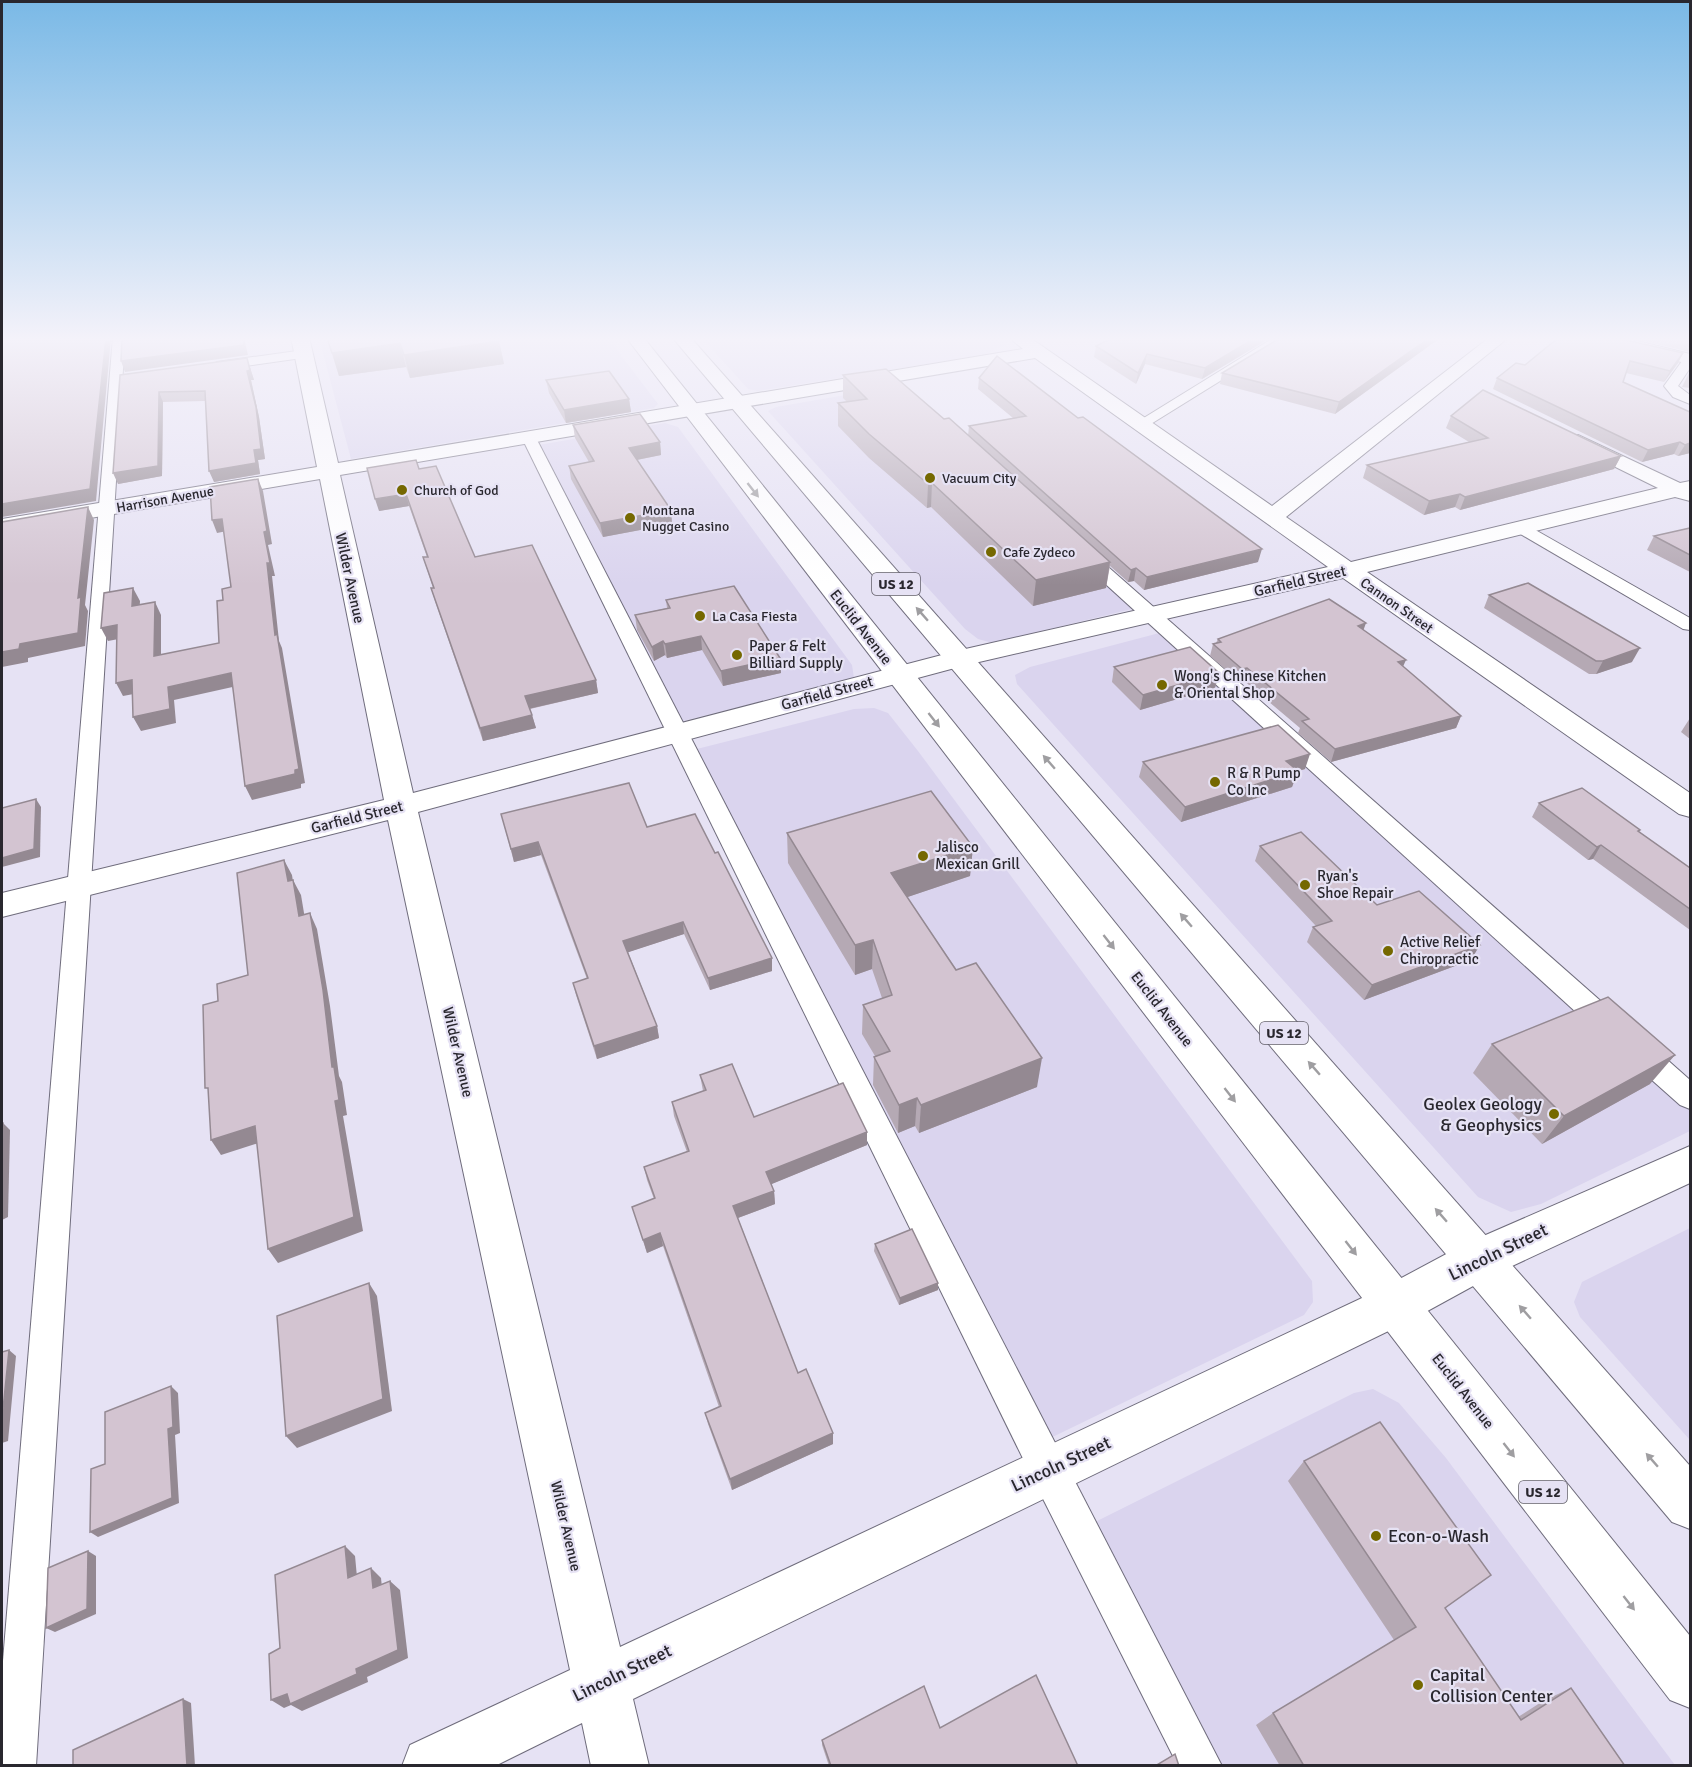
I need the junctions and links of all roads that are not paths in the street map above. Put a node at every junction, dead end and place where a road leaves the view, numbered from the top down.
1 (116, 419) edge
2 (317, 419) edge
3 (640, 419) edge
4 (698, 419) edge
5 (752, 419) edge
6 (1136, 419) edge
7 (1150, 419) edge
8 (1397, 419) edge
9 (1142, 424) junction
10 (1565, 434) edge
11 (529, 438) junction
12 (327, 472) junction
13 (1687, 491) edge
14 (107, 508) junction
15 (1272, 517) junction
16 (2, 526) edge
17 (1523, 528) junction
18 (1071, 544) edge
19 (1347, 570) junction
20 (1150, 615) junction
21 (1690, 625) edge
22 (961, 658) junction
23 (898, 674) junction
24 (675, 733) junction
25 (402, 806) junction
26 (1690, 807) edge
27 (79, 886) junction
28 (2, 905) edge
29 (1690, 1097) edge
30 (1690, 1164) edge
31 (1480, 1259) junction
32 (1395, 1305) junction
33 (1048, 1470) junction
34 (1690, 1504) edge
35 (1690, 1680) edge
36 (602, 1683) junction
37 (15, 1766) edge
38 (431, 1766) edge
39 (620, 1766) edge
40 (1201, 1766) edge

1 - 14 lane
2 - 12 main road, Wilder Avenue
3 - 11 main road, Harrison Avenue
4 -> 23 main road, Euclid Avenue / US 12
22 -> 5 main road, US 12
6 - 9 main road, Cannon Street
7 - 9 lane
8 - 15 main road
9 - 15 main road, Cannon Street
10 - 13 main road
11 - 12 main road, Harrison Avenue
11 - 24 lane
12 - 14 main road, Harrison Avenue
12 - 25 main road, Wilder Avenue
13 - 17 main road, Garfield Street
14 - 16 main road, Harrison Avenue
14 - 27 lane
15 - 19 main road, Cannon Street
17 - 19 main road, Garfield Street
17 - 21 lane
18 - 20 lane
19 - 20 main road, Garfield Street
19 - 26 main road, Cannon Street
20 - 22 main road, Garfield Street
20 - 29 lane
22 - 23 main road, Garfield Street
31 -> 22 main road, US 12
23 - 24 main road, Garfield Street
23 -> 32 main road, Euclid Avenue / US 12
24 - 25 main road, Garfield Street
24 - 33 lane
25 - 27 main road, Garfield Street
25 - 36 main road, Wilder Avenue
27 - 28 main road, Garfield Street
27 - 37 lane
30 - 31 main road, Lincoln Street
31 - 32 main road, Lincoln Street
34 -> 31 main road, US 12
32 - 33 main road, Lincoln Street
32 -> 35 main road, Euclid Avenue / US 12
33 - 36 main road, Lincoln Street
33 - 40 lane
36 - 38 main road, Lincoln Street
36 - 39 main road, Wilder Avenue

